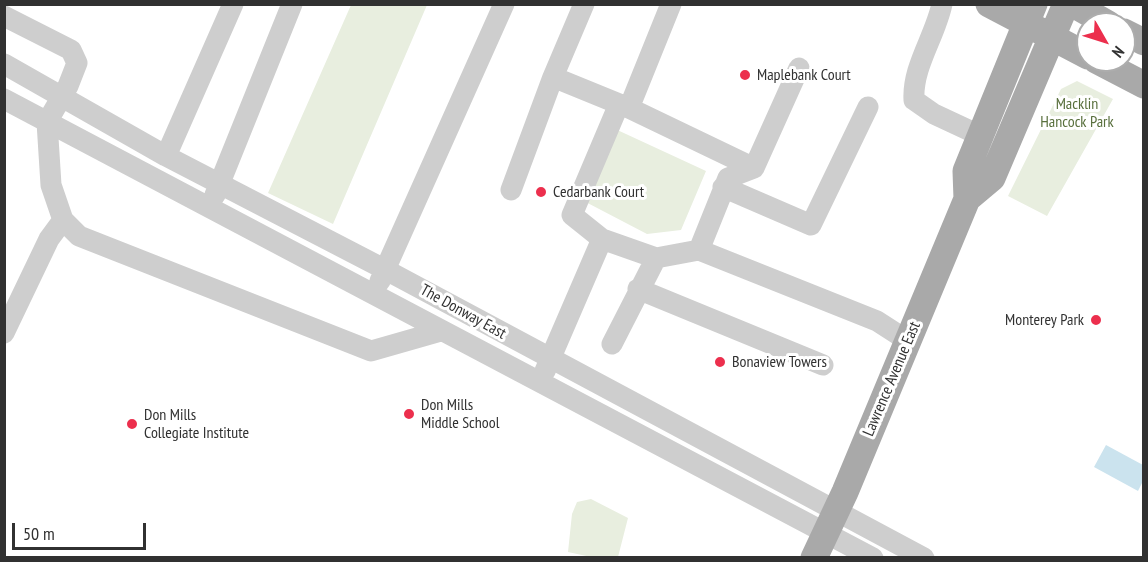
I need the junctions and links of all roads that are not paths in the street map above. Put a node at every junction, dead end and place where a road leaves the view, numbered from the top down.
1 (233, 4) edge
2 (292, 4) edge
3 (504, 4) edge
4 (584, 4) edge
5 (671, 4) edge
6 (942, 4) edge
7 (989, 4) edge
8 (1066, 4) edge
9 (1073, 4) edge
10 (1087, 12) edge
11 (1030, 14) edge
12 (4, 16) edge
13 (1052, 37) junction
14 (1076, 50) edge
15 (4, 64) edge
16 (799, 68) dead end
17 (1119, 72) edge
18 (553, 77) junction
19 (1143, 85) edge
20 (62, 98) junction
21 (4, 99) edge
22 (624, 106) junction
23 (868, 107) dead end
24 (47, 122) junction
25 (979, 135) junction
26 (166, 156) junction
27 (754, 168) junction
28 (220, 184) junction
29 (723, 188) junction
30 (511, 190) dead end
31 (967, 199) junction
32 (209, 206) junction
33 (63, 220) junction
34 (602, 239) junction
35 (699, 250) junction
36 (656, 258) junction
37 (386, 270) junction
38 (638, 289) junction
39 (372, 295) junction
40 (441, 331) junction
41 (4, 333) edge
42 (909, 341) junction
43 (612, 344) dead end
44 (551, 360) junction
45 (823, 365) dead end
46 (539, 382) junction
47 (830, 523) junction
48 (814, 558) edge
49 (873, 558) edge
50 (924, 558) edge

1 - 26 street
2 - 28 street
3 - 37 street
4 - 18 street
5 - 22 street
6 - 25 street
7 - 11 main road
8 - 13 main road, Lawrence Avenue East
9 - 10 main road
11 - 13 main road
11 - 25 main road, Lawrence Avenue East
12 - 20 street
13 - 14 main road
13 - 31 main road, Lawrence Avenue East
15 - 20 street, The Donway East
16 - 27 street
17 - 19 main road
18 - 22 street
18 - 30 street
20 - 24 street
20 - 26 street, The Donway East
21 - 24 street, The Donway East
22 - 27 street
22 - 34 street
23 - 29 street
24 - 32 street, The Donway East
24 - 33 street
25 - 31 main road, Lawrence Avenue East
26 - 28 street, The Donway East
27 - 29 street
28 - 32 street
28 - 37 street, The Donway East
29 - 35 street
31 - 42 main road, Lawrence Avenue East
32 - 39 street, The Donway East
33 - 40 street
33 - 41 street
34 - 36 street
34 - 44 street
35 - 36 street
35 - 42 street
36 - 38 street
37 - 39 street
37 - 44 street, The Donway East
38 - 43 street
38 - 45 street
39 - 40 street, The Donway East
40 - 46 street, The Donway East
42 - 47 main road, Lawrence Avenue East
44 - 46 street
44 - 47 street, The Donway East
46 - 47 street, The Donway East
47 - 48 main road, Lawrence Avenue East
47 - 49 street, The Donway East
47 - 50 street, The Donway East

